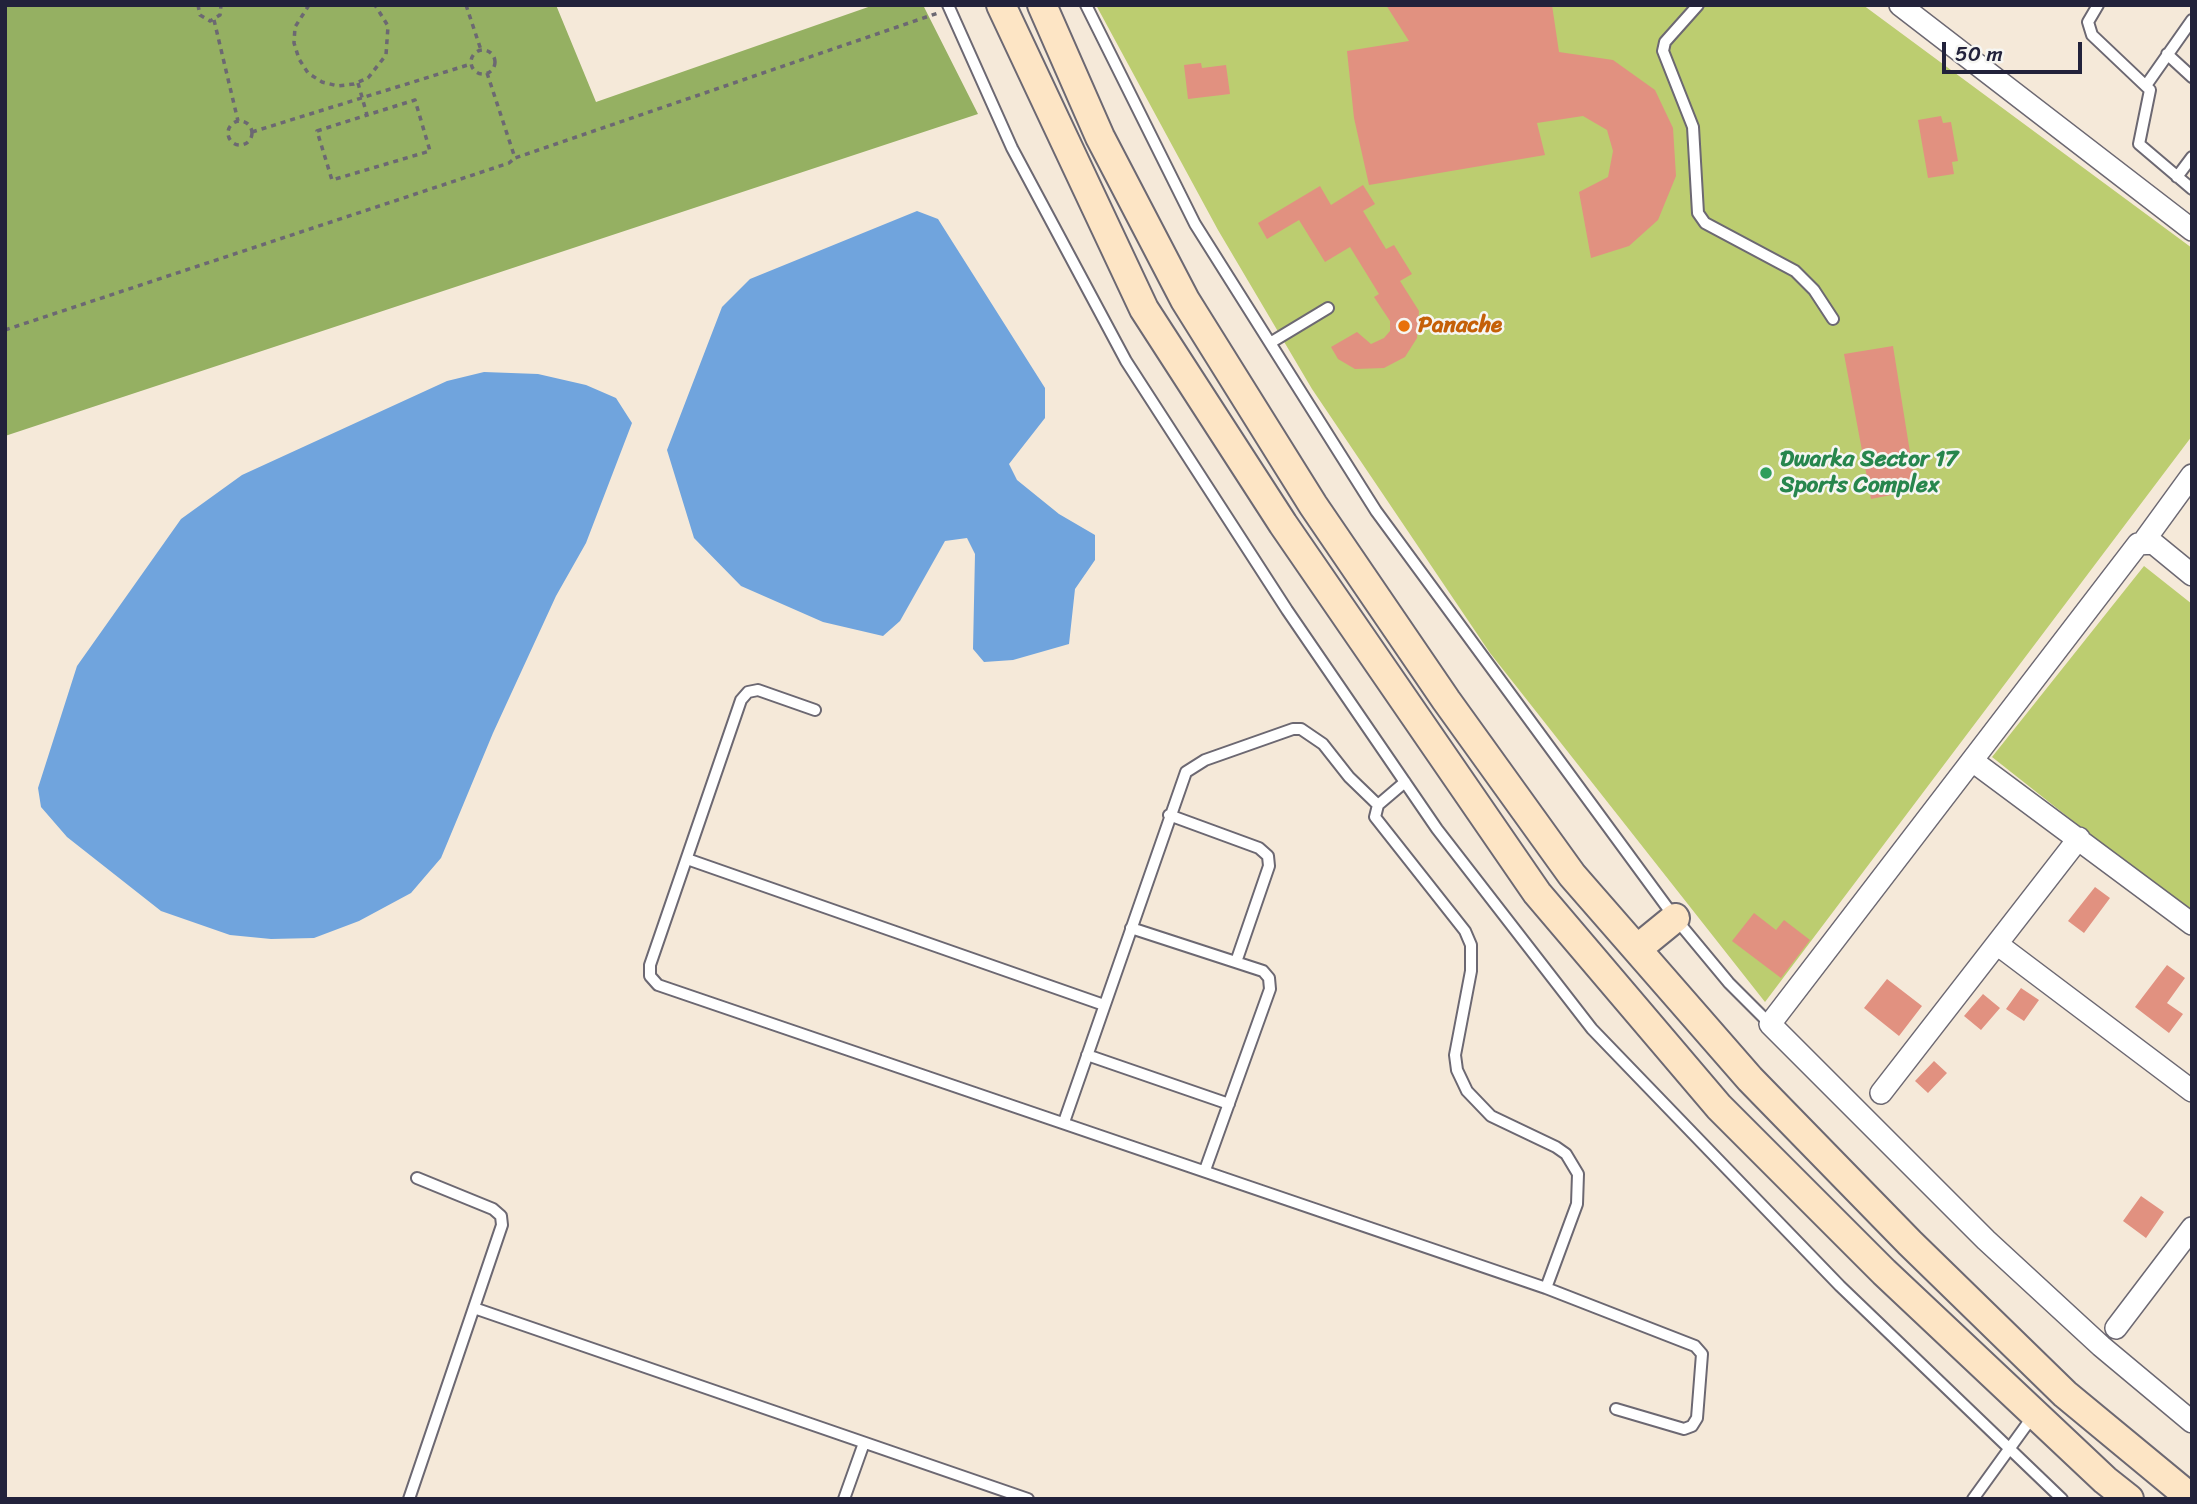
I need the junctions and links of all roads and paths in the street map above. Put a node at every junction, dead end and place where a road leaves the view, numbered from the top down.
1 (198, 5) edge
2 (221, 5) edge
3 (309, 5) edge
4 (375, 5) edge
5 (466, 5) edge
6 (1001, 5) edge
7 (1042, 5) edge
8 (1086, 5) edge
9 (1698, 5) edge
10 (1900, 5) edge
11 (2098, 5) edge
12 (949, 7) edge
13 (214, 20) junction
14 (2192, 20) edge
15 (481, 50) junction
16 (2167, 54) junction
17 (471, 64) junction
18 (487, 73) junction
19 (2192, 77) edge
20 (358, 83) junction
21 (2147, 84) junction
22 (362, 100) junction
23 (367, 115) junction
24 (238, 121) junction
25 (252, 132) junction
26 (515, 158) junction
27 (2192, 158) edge
28 (2177, 177) junction
29 (2192, 189) edge
30 (2192, 230) edge
31 (1328, 308) dead end
32 (1833, 319) dead end
33 (5, 330) edge
34 (1270, 342) junction
35 (2192, 475) edge
36 (2144, 541) junction
37 (2192, 575) edge
38 (815, 710) dead end
39 (1973, 762) junction
40 (1405, 782) junction
41 (1378, 804) junction
42 (1169, 815) junction
43 (2079, 838) junction
44 (687, 859) junction
45 (1675, 918) junction
46 (2192, 924) edge
47 (1131, 928) junction
48 (1997, 944) junction
49 (1637, 949) junction
50 (1236, 962) junction
51 (1104, 1005) junction
52 (1770, 1024) junction
53 (1087, 1055) junction
54 (2192, 1091) edge
55 (1881, 1093) dead end
56 (1229, 1104) junction
57 (1065, 1122) junction
58 (1205, 1170) junction
59 (417, 1178) dead end
60 (2192, 1228) edge
61 (1546, 1288) junction
62 (474, 1308) junction
63 (2116, 1328) dead end
64 (1616, 1409) dead end
65 (2034, 1413) junction
66 (2192, 1422) edge
67 (864, 1443) junction
68 (2008, 1450) junction
69 (409, 1499) edge
70 (844, 1499) edge
71 (1028, 1499) edge
72 (1973, 1499) edge
73 (2062, 1499) edge
74 (2129, 1499) edge
75 (2192, 1499) edge

1 - 13 path
2 - 13 path
3 - 20 path
4 - 20 path
5 - 15 path
6 - 65 main road
7 - 49 main road
8 - 34 lane
9 - 32 lane
10 - 30 street
11 - 21 lane
12 - 26 path
12 - 40 lane
13 - 24 path
14 - 16 lane
15 - 17 path
15 - 18 path
16 - 19 lane
16 - 21 lane
17 - 18 path
17 - 22 path
18 - 26 path
20 - 22 path
21 - 28 lane
22 - 23 path
22 - 25 path
23 - 23 path
24 - 25 path
24 - 25 path
26 - 33 path
27 - 28 lane
28 - 29 lane
31 - 34 lane
34 - 45 lane
35 - 36 street
36 - 37 street
36 - 39 street
38 - 44 lane
39 - 43 street
39 - 52 street
40 - 41 lane
40 - 68 lane
41 - 42 lane
41 - 61 lane
42 - 47 lane
42 - 50 lane
43 - 46 street
43 - 48 street
44 - 51 lane
44 - 57 lane
45 - 49 main road
45 - 52 lane
47 - 50 lane
47 - 51 lane
48 - 54 street
48 - 55 street
49 - 75 main road
50 - 56 lane
51 - 53 lane
52 - 66 street
53 - 56 lane
53 - 57 lane
56 - 58 lane
57 - 58 lane
58 - 61 lane
59 - 62 lane
60 - 63 street
61 - 64 lane
62 - 67 lane
62 - 69 lane
65 - 68 lane
65 - 74 main road
67 - 70 lane
67 - 71 lane
68 - 72 lane
68 - 73 lane

